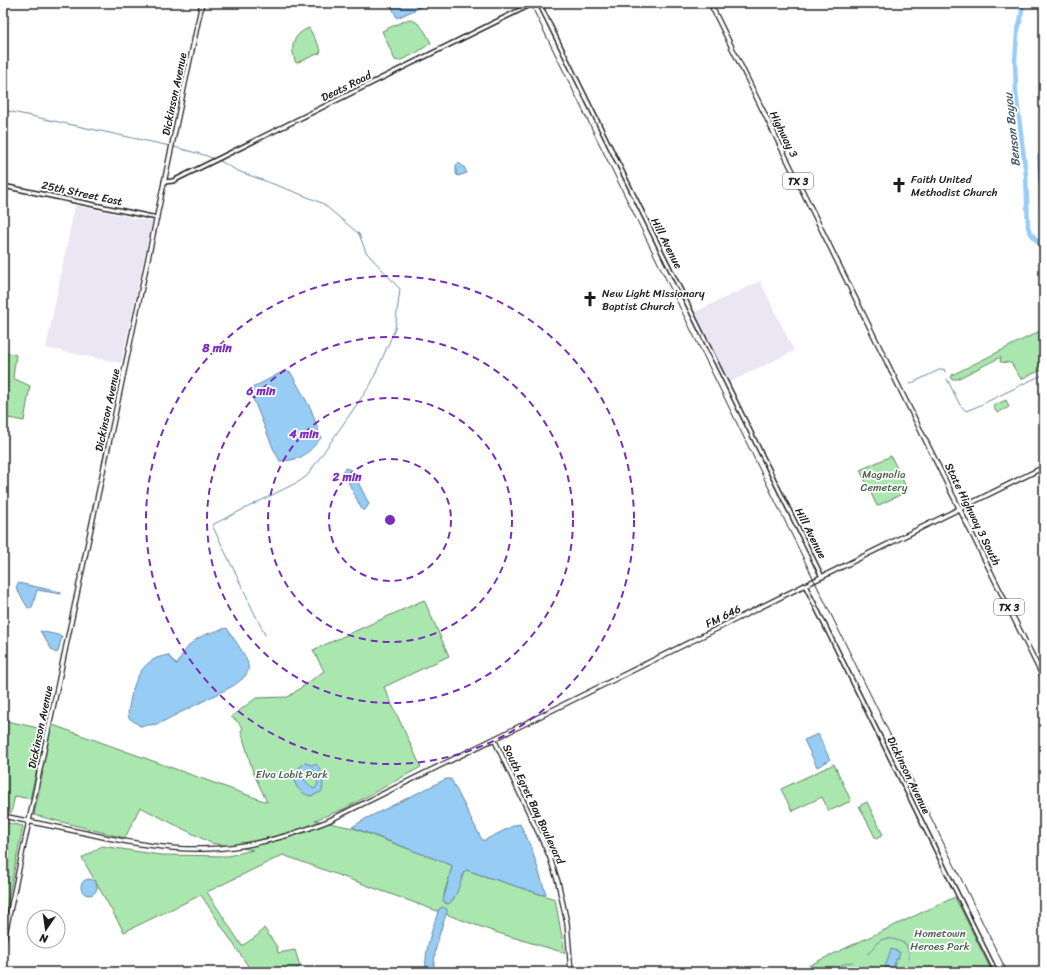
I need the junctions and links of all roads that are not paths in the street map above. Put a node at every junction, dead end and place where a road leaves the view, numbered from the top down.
1 (202, 3) edge
2 (534, 3) edge
3 (539, 3) edge
4 (710, 3) edge
5 (164, 182) junction
6 (3, 186) edge
7 (157, 218) junction
8 (886, 358) joint
9 (1044, 468) edge
10 (960, 509) junction
11 (822, 577) junction
12 (805, 585) junction
13 (1044, 679) edge
14 (494, 739) junction
15 (3, 816) edge
16 (29, 822) junction
17 (3, 944) edge
18 (571, 972) edge
19 (996, 972) edge

1 - 5 main road, Dickinson Avenue
2 - 5 street, Deats Road
3 - 11 street, Hill Avenue
4 - 8 main road, Highway 3 / TX 3
5 - 7 main road, Dickinson Avenue
6 - 7 street, 25th Street East
7 - 16 main road, Dickinson Avenue
8 - 10 main road, State Highway 3 South / TX 3
9 - 10 main road, FM 646
10 - 11 main road, FM 646 / FM 646
10 - 13 main road, State Highway 3 South / TX 3
11 - 12 main road, FM 646 / FM 646
12 - 14 main road, FM 646 / FM 646
12 - 19 street, Dickinson Avenue
14 - 16 main road, FM 646
14 - 18 main road, South Egret Bay Boulevard
15 - 16 main road, FM 646
16 - 17 main road, Dickinson Avenue

